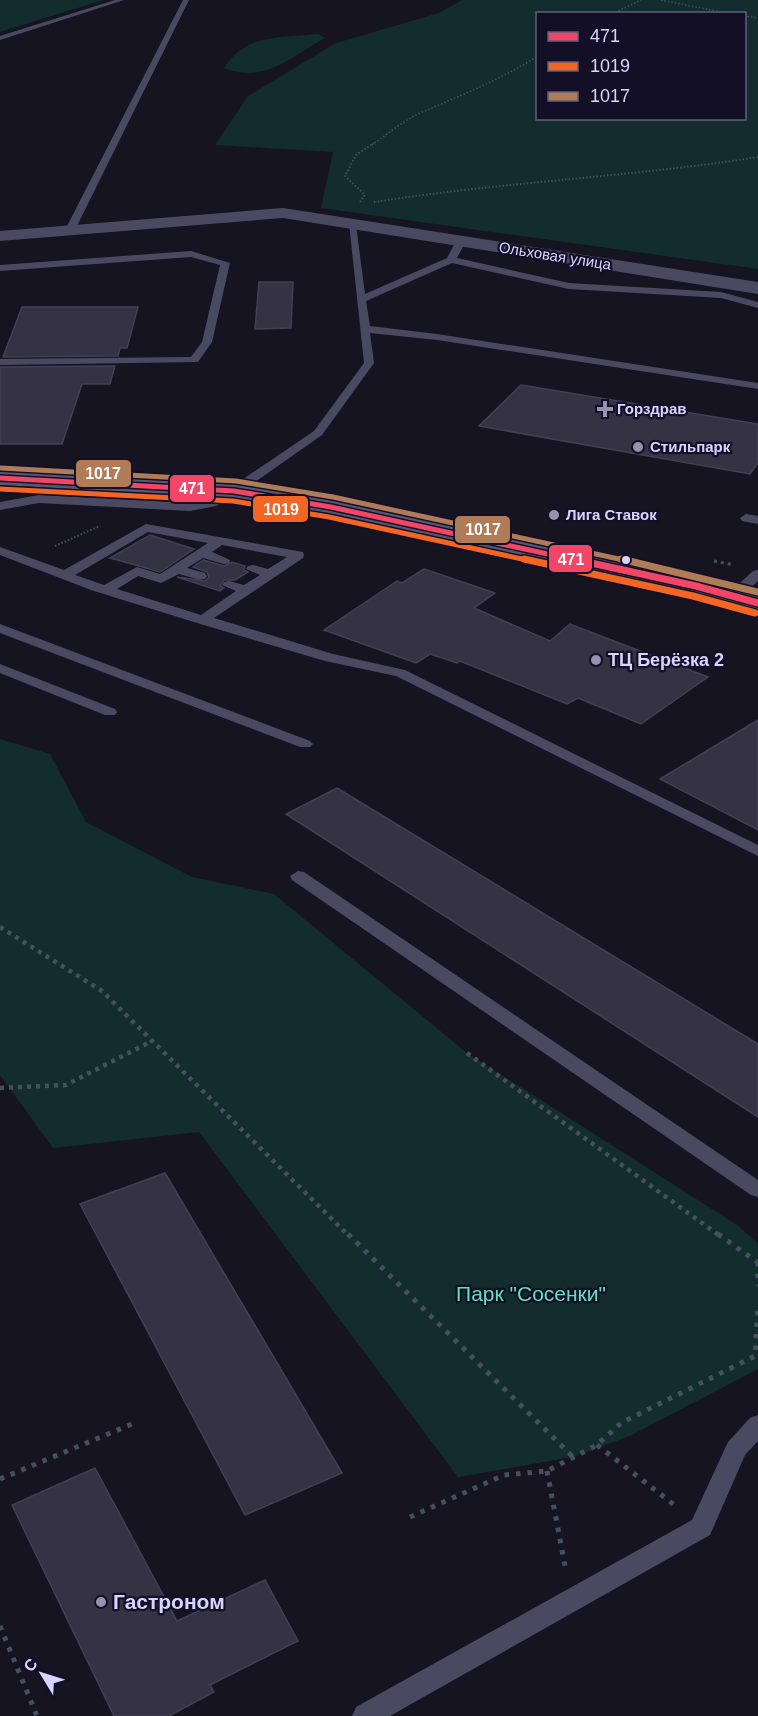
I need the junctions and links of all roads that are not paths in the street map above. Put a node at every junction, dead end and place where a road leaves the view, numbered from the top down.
1 (121, 0) edge
2 (186, 0) edge
3 (0, 38) edge
4 (352, 225) junction
5 (70, 230) junction
6 (0, 236) edge
7 (460, 241) junction
8 (451, 260) junction
9 (0, 268) edge
10 (758, 288) edge
11 (362, 300) junction
12 (758, 305) edge
13 (365, 328) junction
14 (0, 362) edge
15 (758, 386) edge
16 (0, 478) edge
17 (234, 491) junction
18 (0, 506) edge
19 (220, 541) junction
20 (0, 550) edge
21 (202, 553) junction
22 (225, 560) dead end
23 (177, 569) junction
24 (253, 569) dead end
25 (270, 574) junction
26 (758, 574) edge
27 (64, 576) junction
28 (200, 576) dead end
29 (229, 585) dead end
30 (106, 590) junction
31 (246, 590) junction
32 (746, 600) edge
33 (202, 620) junction
34 (0, 628) edge
35 (0, 668) edge
36 (110, 712) dead end
37 (305, 744) dead end
38 (758, 851) edge
39 (298, 876) dead end
40 (758, 1190) edge
41 (758, 1425) edge
42 (365, 1716) edge

1 - 3 lane
2 - 5 lane
4 - 5 street, Ольховая улица
4 - 7 street, Ольховая улица
4 - 11 lane
5 - 6 street, Ольховая улица
7 - 8 lane
7 - 10 street, Ольховая улица
8 - 11 lane
8 - 12 lane
9 - 14 lane
11 - 13 lane
13 - 15 lane
13 - 17 lane
16 - 17 street
17 - 18 lane
17 - 32 street
19 - 21 lane
19 - 25 lane
19 - 27 lane
20 - 27 lane
21 - 22 lane
21 - 23 lane
23 - 28 lane
23 - 30 lane
24 - 25 lane
25 - 31 lane
26 - 32 lane
27 - 30 lane
29 - 31 lane
30 - 33 lane
31 - 33 lane
33 - 38 lane
34 - 37 lane
35 - 36 lane
39 - 40 lane
41 - 42 lane

